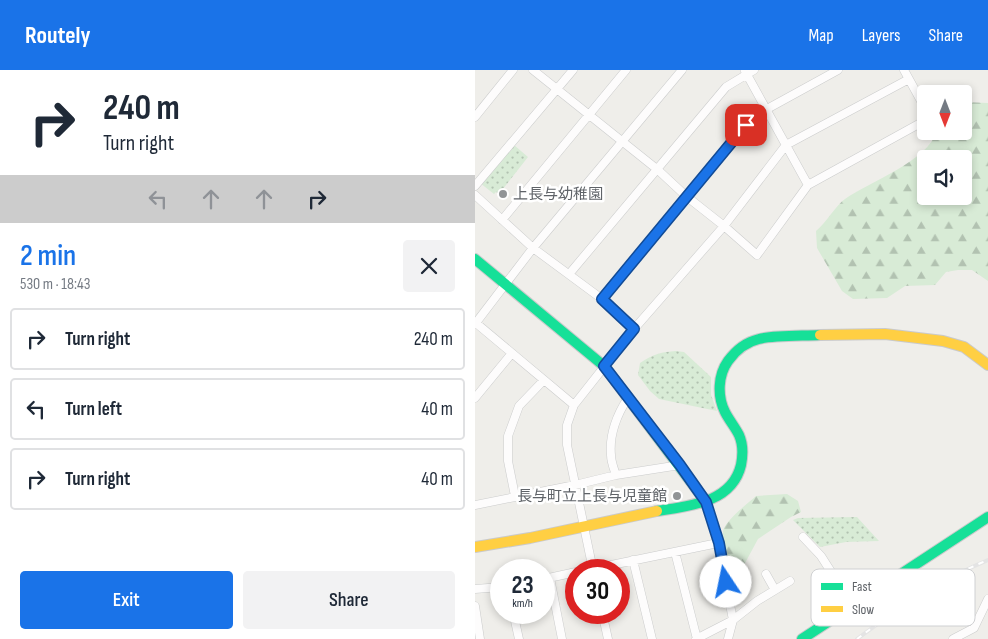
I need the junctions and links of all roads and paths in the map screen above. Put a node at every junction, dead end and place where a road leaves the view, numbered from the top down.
1 (513, 70) edge
2 (533, 70) edge
3 (573, 70) edge
4 (626, 70) edge
5 (682, 70) edge
6 (755, 70) edge
7 (838, 70) edge
8 (904, 70) edge
9 (746, 72) edge
10 (909, 79) junction
11 (557, 90) junction
12 (917, 94) edge
13 (767, 109) junction
14 (589, 115) junction
15 (475, 117) edge
16 (917, 125) edge
17 (622, 142) junction
18 (786, 145) junction
19 (658, 170) junction
20 (808, 185) junction
21 (475, 186) edge
22 (475, 195) edge
23 (686, 196) junction
24 (502, 220) junction
25 (725, 226) junction
26 (533, 248) junction
27 (475, 259) edge
28 (570, 274) junction
29 (506, 284) junction
30 (602, 299) junction
31 (475, 324) edge
32 (634, 329) junction
33 (512, 353) junction
34 (604, 366) junction
35 (988, 366) edge
36 (543, 381) junction
37 (475, 398) edge
38 (628, 398) junction
39 (574, 405) junction
40 (680, 465) junction
41 (616, 475) junction
42 (575, 485) junction
43 (515, 496) junction
44 (706, 502) junction
45 (475, 504) edge
46 (988, 517) edge
47 (584, 525) junction
48 (803, 538) dead end
49 (719, 543) junction
50 (475, 547) edge
51 (675, 552) junction
52 (589, 559) edge
53 (633, 560) junction
54 (630, 561) edge
55 (829, 569) edge
56 (908, 569) edge
57 (767, 574) dead end
58 (790, 581) dead end
59 (490, 588) edge
60 (475, 589) edge
61 (775, 590) junction
62 (988, 599) edge
63 (475, 606) edge
64 (555, 611) edge
65 (733, 620) junction
66 (516, 624) edge
67 (605, 624) edge
68 (822, 626) edge
69 (975, 626) edge
70 (975, 626) edge
71 (480, 639) edge
72 (519, 639) edge
73 (562, 639) edge
74 (608, 639) edge
75 (652, 639) edge
76 (697, 639) edge
77 (728, 639) edge
78 (802, 639) edge
79 (953, 639) edge

1 - 15 street
2 - 11 street
3 - 11 street
4 - 14 street
5 - 17 street
6 - 9 street
7 - 13 street
8 - 10 street
9 - 13 street
9 - 19 street
10 - 12 street
10 - 18 street
11 - 14 street
11 - 21 street
13 - 18 street
13 - 23 street
14 - 17 street
14 - 24 street
16 - 20 street
17 - 19 street
17 - 26 street
18 - 20 street
18 - 25 street
19 - 23 street
19 - 28 street
20 - 25 street
22 - 24 street
23 - 25 street
23 - 30 street
24 - 26 street
25 - 32 street
26 - 28 street
26 - 29 street
27 - 29 street
28 - 30 street
29 - 31 street
29 - 34 street
30 - 32 street
31 - 33 street
32 - 34 street
33 - 36 street
33 - 37 street
34 - 38 street
34 - 39 street
35 - 44 street
36 - 39 street
36 - 43 street
38 - 40 street
38 - 41 street
39 - 42 street
40 - 41 street
40 - 44 street
41 - 42 street
42 - 43 street
42 - 47 street
43 - 45 street
44 - 47 street
44 - 49 street
46 - 56 street
47 - 50 street
47 - 52 street
48 - 55 street
49 - 51 street
49 - 65 street
51 - 53 street
51 - 76 street
53 - 54 street
53 - 75 street
57 - 61 street
58 - 61 street
59 - 60 street
61 - 65 street
62 - 70 street
63 - 71 street
64 - 73 street
65 - 76 street
65 - 77 street
66 - 72 street
67 - 74 street
68 - 78 street
69 - 79 street

